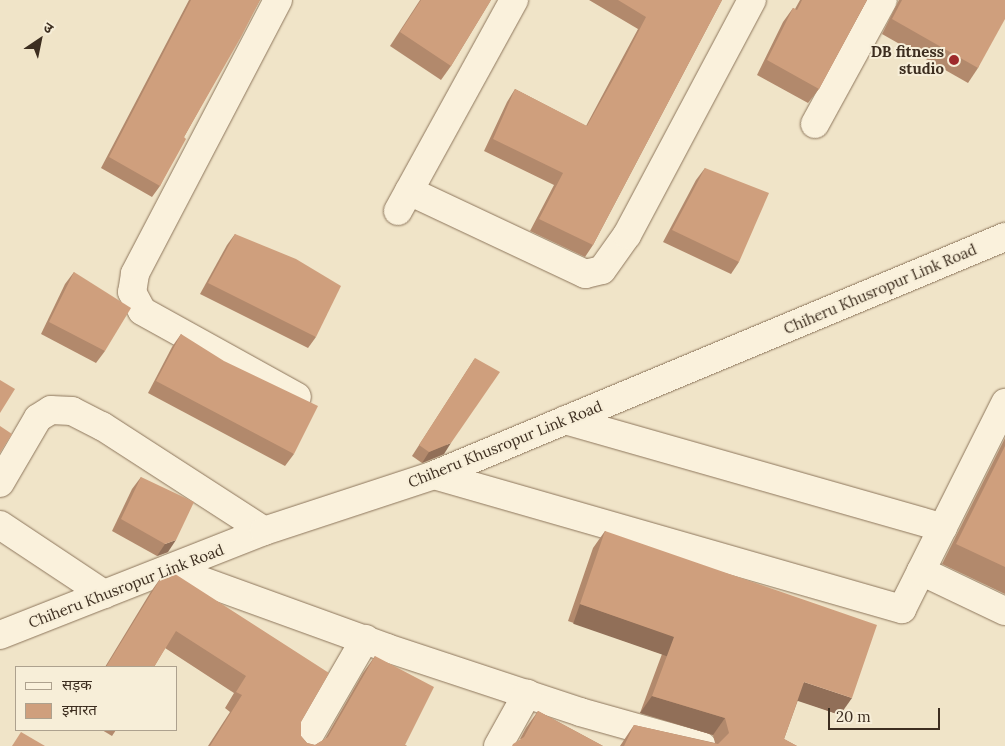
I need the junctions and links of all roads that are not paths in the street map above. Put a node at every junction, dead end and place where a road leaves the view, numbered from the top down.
1 (278, 0) edge
2 (514, 0) edge
3 (752, 0) edge
4 (882, 0) edge
5 (815, 124) dead end
6 (1005, 238) edge
7 (297, 397) edge
8 (1005, 403) edge
9 (565, 420) junction
10 (434, 475) junction
11 (0, 483) edge
12 (0, 525) edge
13 (942, 528) junction
14 (264, 531) junction
15 (169, 569) junction
16 (921, 571) junction
17 (104, 594) junction
18 (1005, 611) edge
19 (0, 635) edge
20 (365, 639) junction
21 (527, 694) junction
22 (303, 746) edge
23 (498, 746) edge
24 (702, 746) edge

1 - 7 street
2 - 3 street
4 - 5 street
6 - 9 street, Chiheru Khusropur Link Road
8 - 13 street
9 - 10 street, Chiheru Khusropur Link Road
9 - 13 street
10 - 14 street, Chiheru Khusropur Link Road
10 - 16 street
11 - 14 street
12 - 17 street
13 - 16 street
14 - 15 street, Chiheru Khusropur Link Road
15 - 17 street, Chiheru Khusropur Link Road
15 - 20 street
16 - 18 street
17 - 19 street, Chiheru Khusropur Link Road
20 - 21 street
20 - 22 street
21 - 23 street
21 - 24 street

